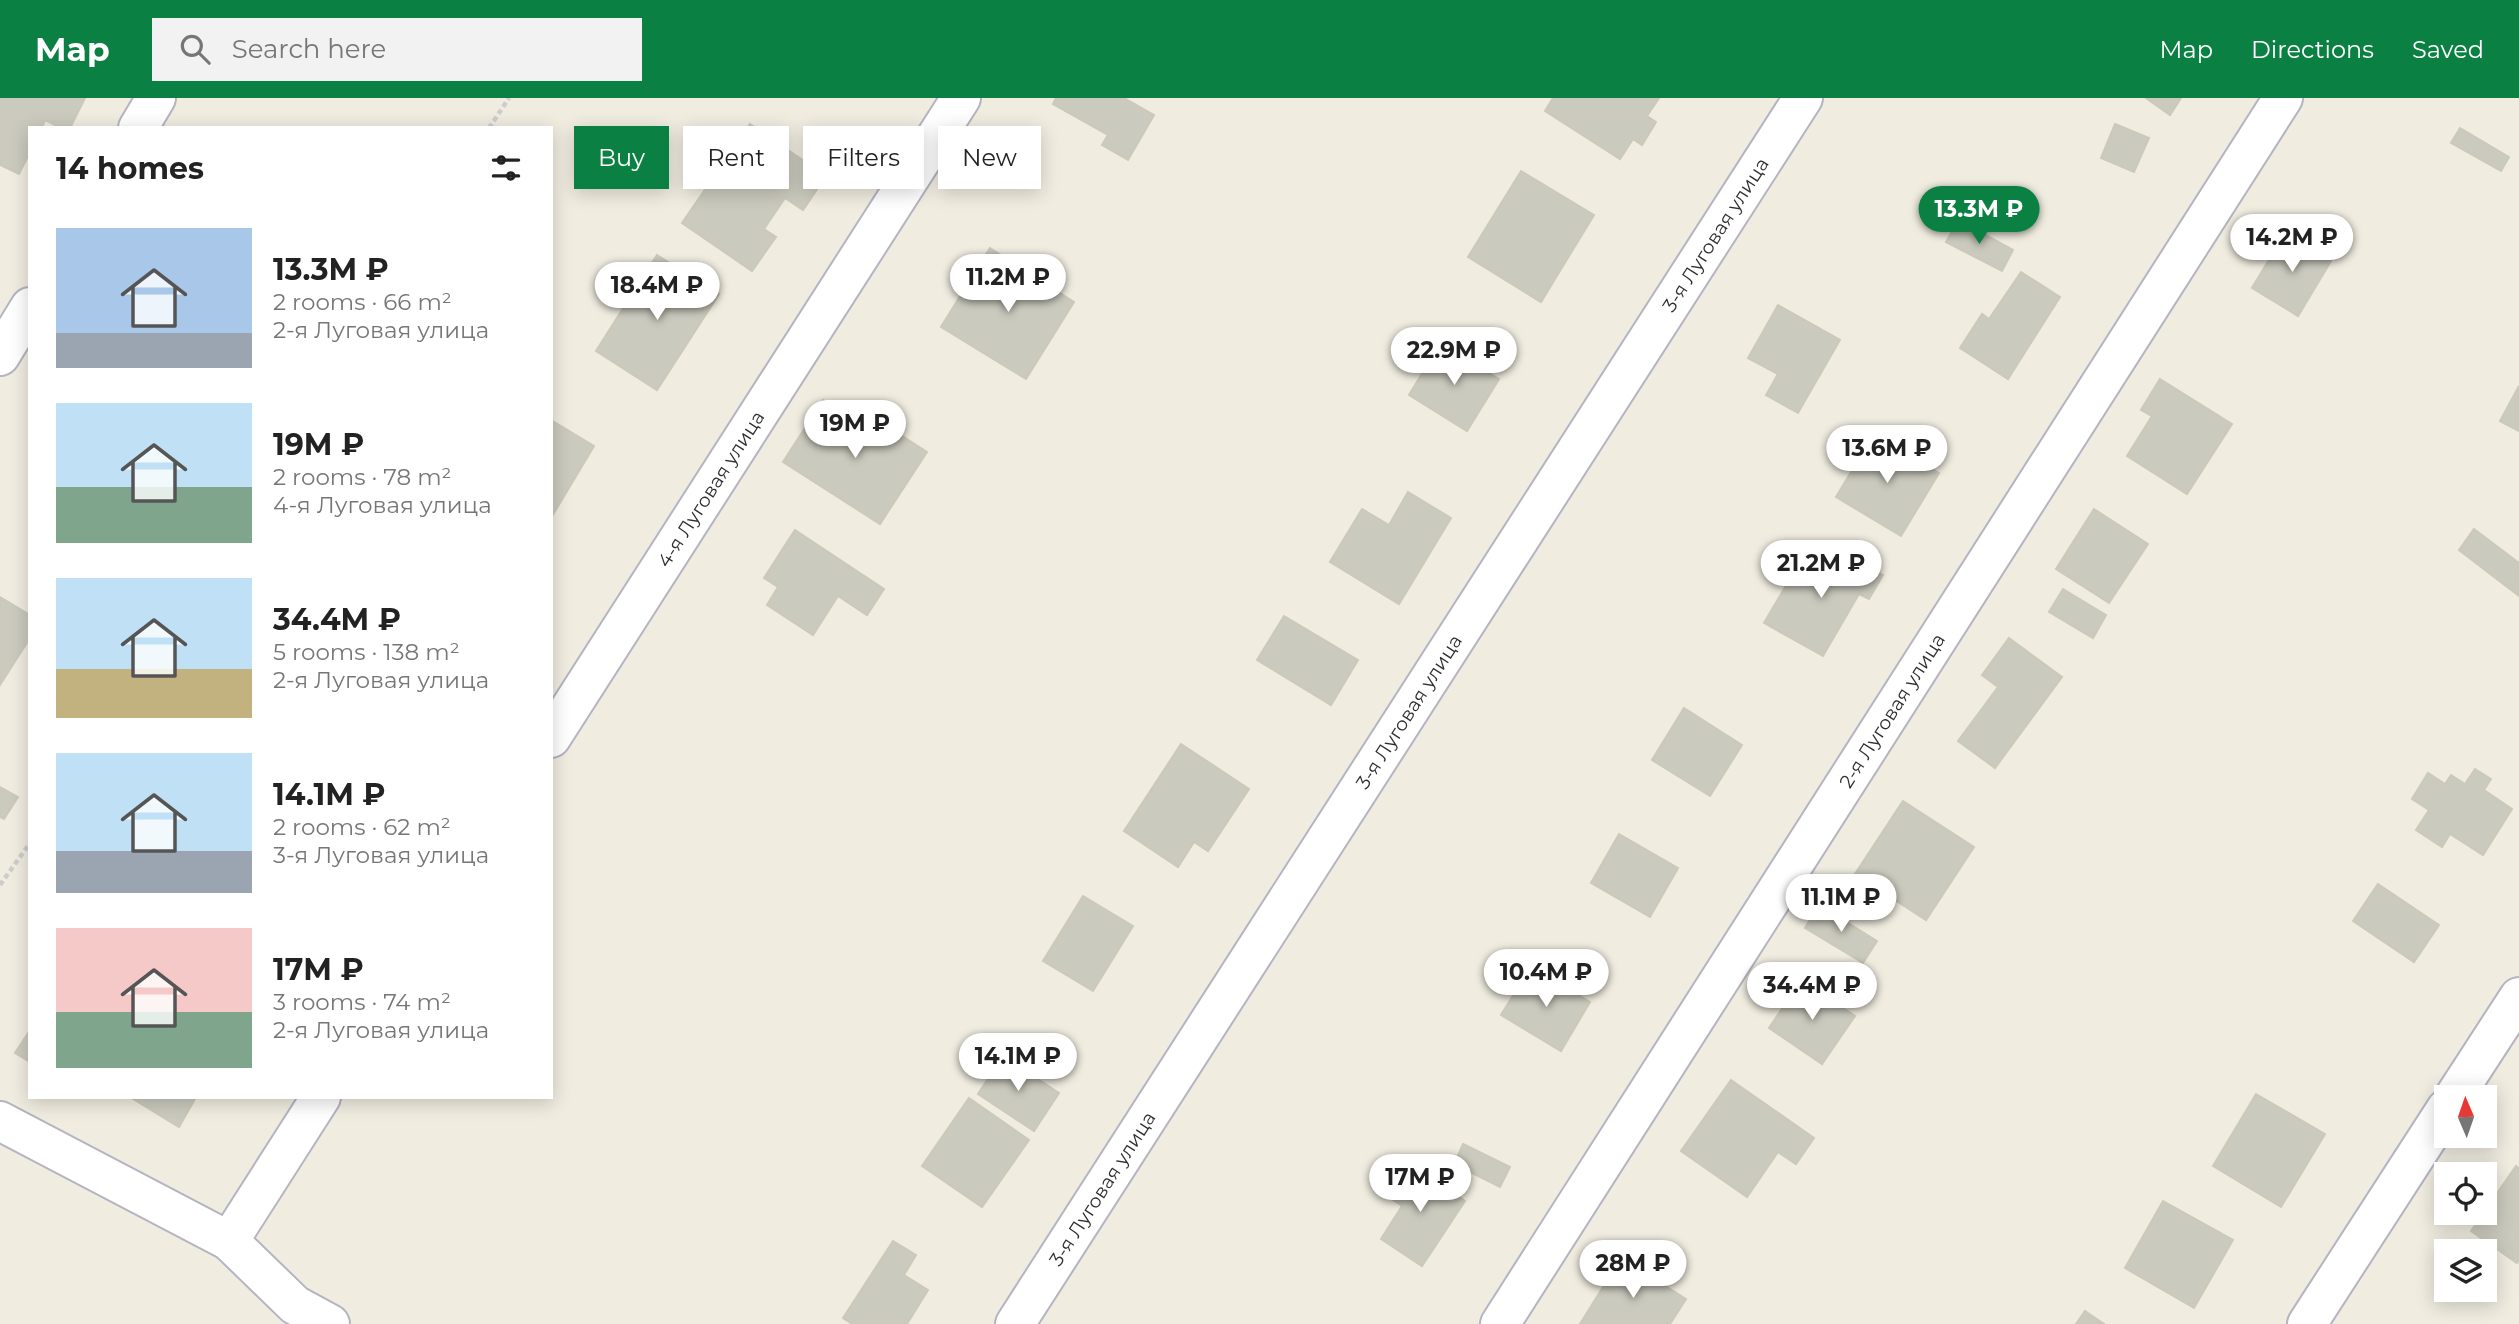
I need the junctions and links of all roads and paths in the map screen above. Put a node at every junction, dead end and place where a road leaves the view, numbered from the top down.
1 (156, 98) edge
2 (509, 98) edge
3 (961, 98) edge
4 (1803, 98) edge
5 (2283, 98) edge
6 (139, 126) edge
7 (490, 126) edge
8 (28, 310) edge
9 (0, 356) edge
10 (553, 735) edge
11 (28, 846) edge
12 (0, 885) edge
13 (2519, 997) edge
14 (2462, 1085) edge
15 (320, 1099) edge
16 (0, 1121) edge
17 (2434, 1128) edge
18 (229, 1241) junction
19 (330, 1324) edge
20 (1015, 1324) edge
21 (1500, 1324) edge
22 (2307, 1324) edge

1 - 6 street
2 - 7 path
3 - 10 street, 4-я Луговая улица
4 - 20 street, 3-я Луговая улица
5 - 21 street, 2-я Луговая улица
8 - 9 street
11 - 12 path
13 - 14 street
15 - 18 street
16 - 18 street
17 - 22 street
18 - 19 street

